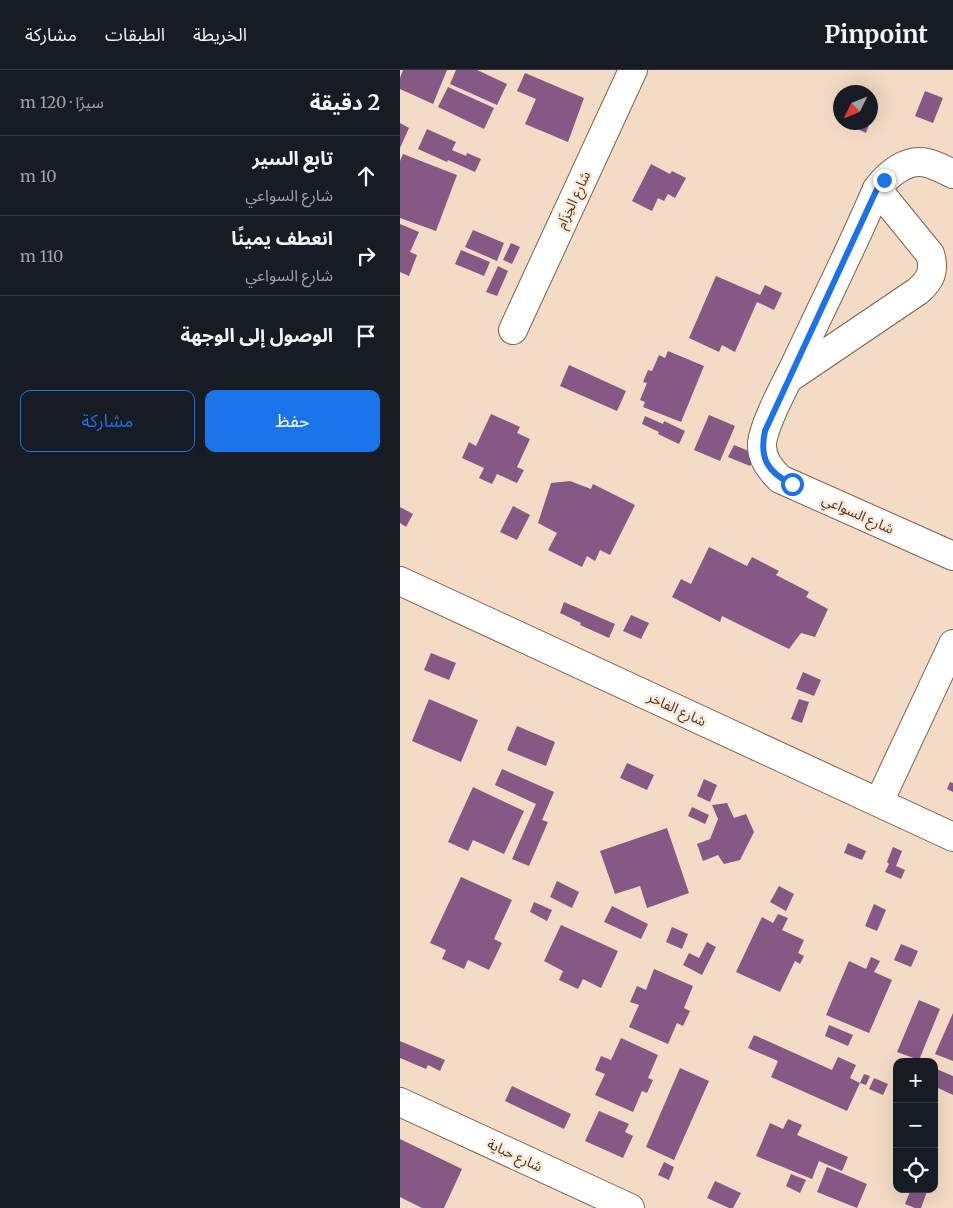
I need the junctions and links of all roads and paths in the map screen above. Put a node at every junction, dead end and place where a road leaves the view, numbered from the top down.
1 (633, 70) edge
2 (953, 174) edge
3 (877, 189) junction
4 (513, 330) dead end
5 (788, 380) junction
6 (953, 556) edge
7 (400, 581) edge
8 (953, 644) edge
9 (879, 802) junction
10 (953, 837) edge
11 (400, 1102) edge
12 (630, 1208) edge

1 - 4 street, شارع الخِزَام
2 - 3 street, شارع السواعي
3 - 5 street, شارع السواعي
3 - 5 street
5 - 6 street, شارع السواعي
7 - 9 street, شارع الفاخر
8 - 9 street
9 - 10 street, شارع الفاخر
11 - 12 street, شارع حباية

